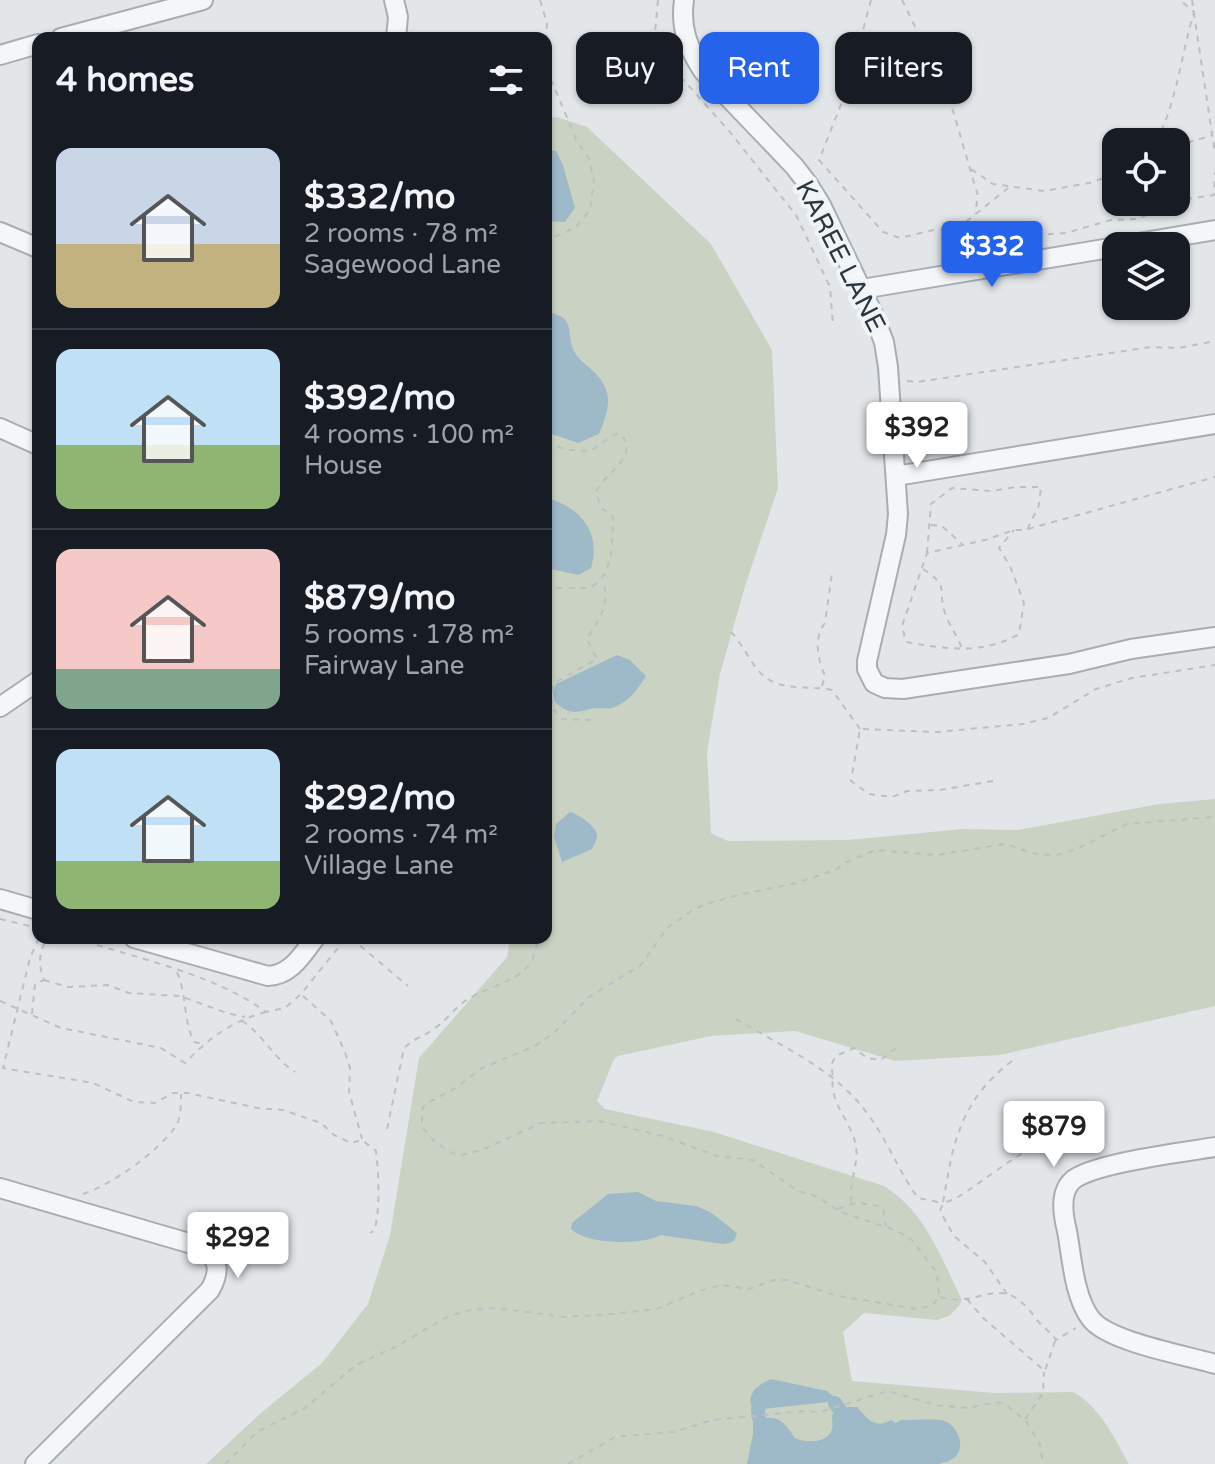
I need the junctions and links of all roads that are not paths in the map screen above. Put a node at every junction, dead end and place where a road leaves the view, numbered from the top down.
1 (203, 0) edge
2 (394, 0) edge
3 (684, 0) edge
4 (83, 32) edge
5 (397, 32) edge
6 (32, 46) edge
7 (0, 55) edge
8 (1215, 230) edge
9 (0, 232) edge
10 (1190, 234) edge
11 (32, 245) edge
12 (1102, 249) edge
13 (862, 289) junction
14 (1215, 424) edge
15 (0, 428) edge
16 (32, 442) edge
17 (896, 476) junction
18 (1215, 637) edge
19 (32, 685) edge
20 (0, 707) edge
21 (0, 899) edge
22 (32, 908) edge
23 (155, 944) edge
24 (310, 944) edge
25 (1215, 1147) edge
26 (0, 1188) edge
27 (1215, 1364) edge
28 (35, 1464) edge

1 - 4 street
2 - 5 street
3 - 13 street, KAREE LANE
6 - 7 street
8 - 10 street
9 - 11 street
12 - 13 street
13 - 17 street, KAREE LANE
14 - 17 street
15 - 16 street
17 - 18 street, KAREE LANE
19 - 20 street
21 - 22 street
23 - 24 street
25 - 27 street
26 - 28 street

